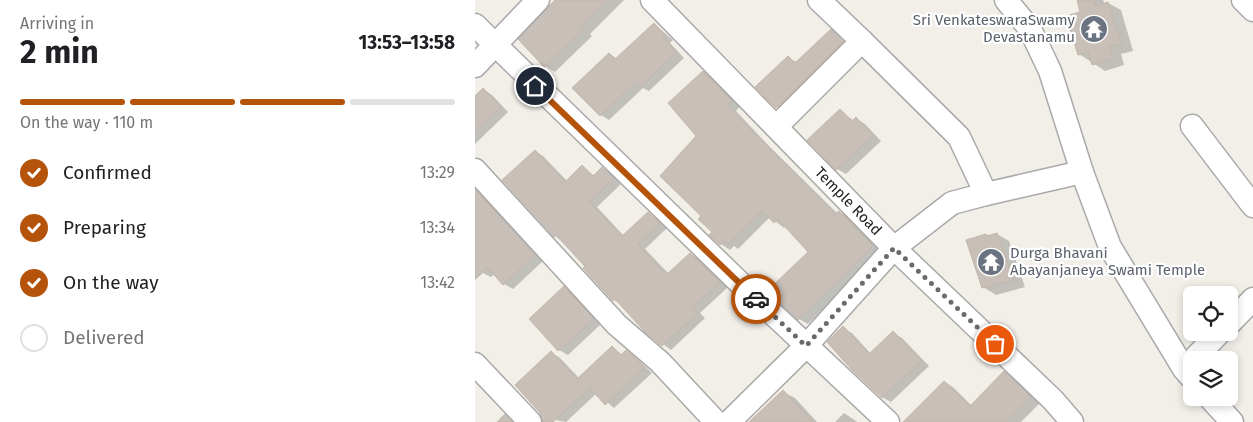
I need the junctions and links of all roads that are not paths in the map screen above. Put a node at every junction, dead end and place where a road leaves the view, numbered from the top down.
1 (538, 0) edge
2 (653, 0) edge
3 (819, 0) edge
4 (1006, 0) edge
5 (1243, 0) edge
6 (1253, 10) edge
7 (475, 25) edge
8 (863, 41) junction
9 (495, 46) junction
10 (475, 66) edge
11 (777, 126) junction
12 (1192, 126) dead end
13 (475, 170) edge
14 (1082, 172) junction
15 (986, 194) junction
16 (1253, 206) edge
17 (894, 248) junction
18 (1253, 299) edge
19 (1238, 315) edge
20 (1212, 341) edge
21 (806, 346) junction
22 (1204, 351) edge
23 (1183, 356) edge
24 (475, 364) edge
25 (1217, 406) edge
26 (530, 422) edge
27 (716, 422) edge
28 (729, 422) edge
29 (888, 422) edge
30 (1072, 422) edge
31 (1232, 422) edge

1 - 9 street
2 - 11 street, Temple Road
3 - 8 street
4 - 14 street
5 - 6 street
7 - 9 street
8 - 11 street
8 - 15 street
9 - 10 street
9 - 21 street
11 - 17 street, Temple Road
12 - 16 street
13 - 27 street
14 - 15 street
14 - 23 street
15 - 17 street
17 - 21 street
17 - 30 street, Temple Road
18 - 19 street
20 - 22 street
21 - 28 street
21 - 29 street
24 - 26 street
25 - 31 street

